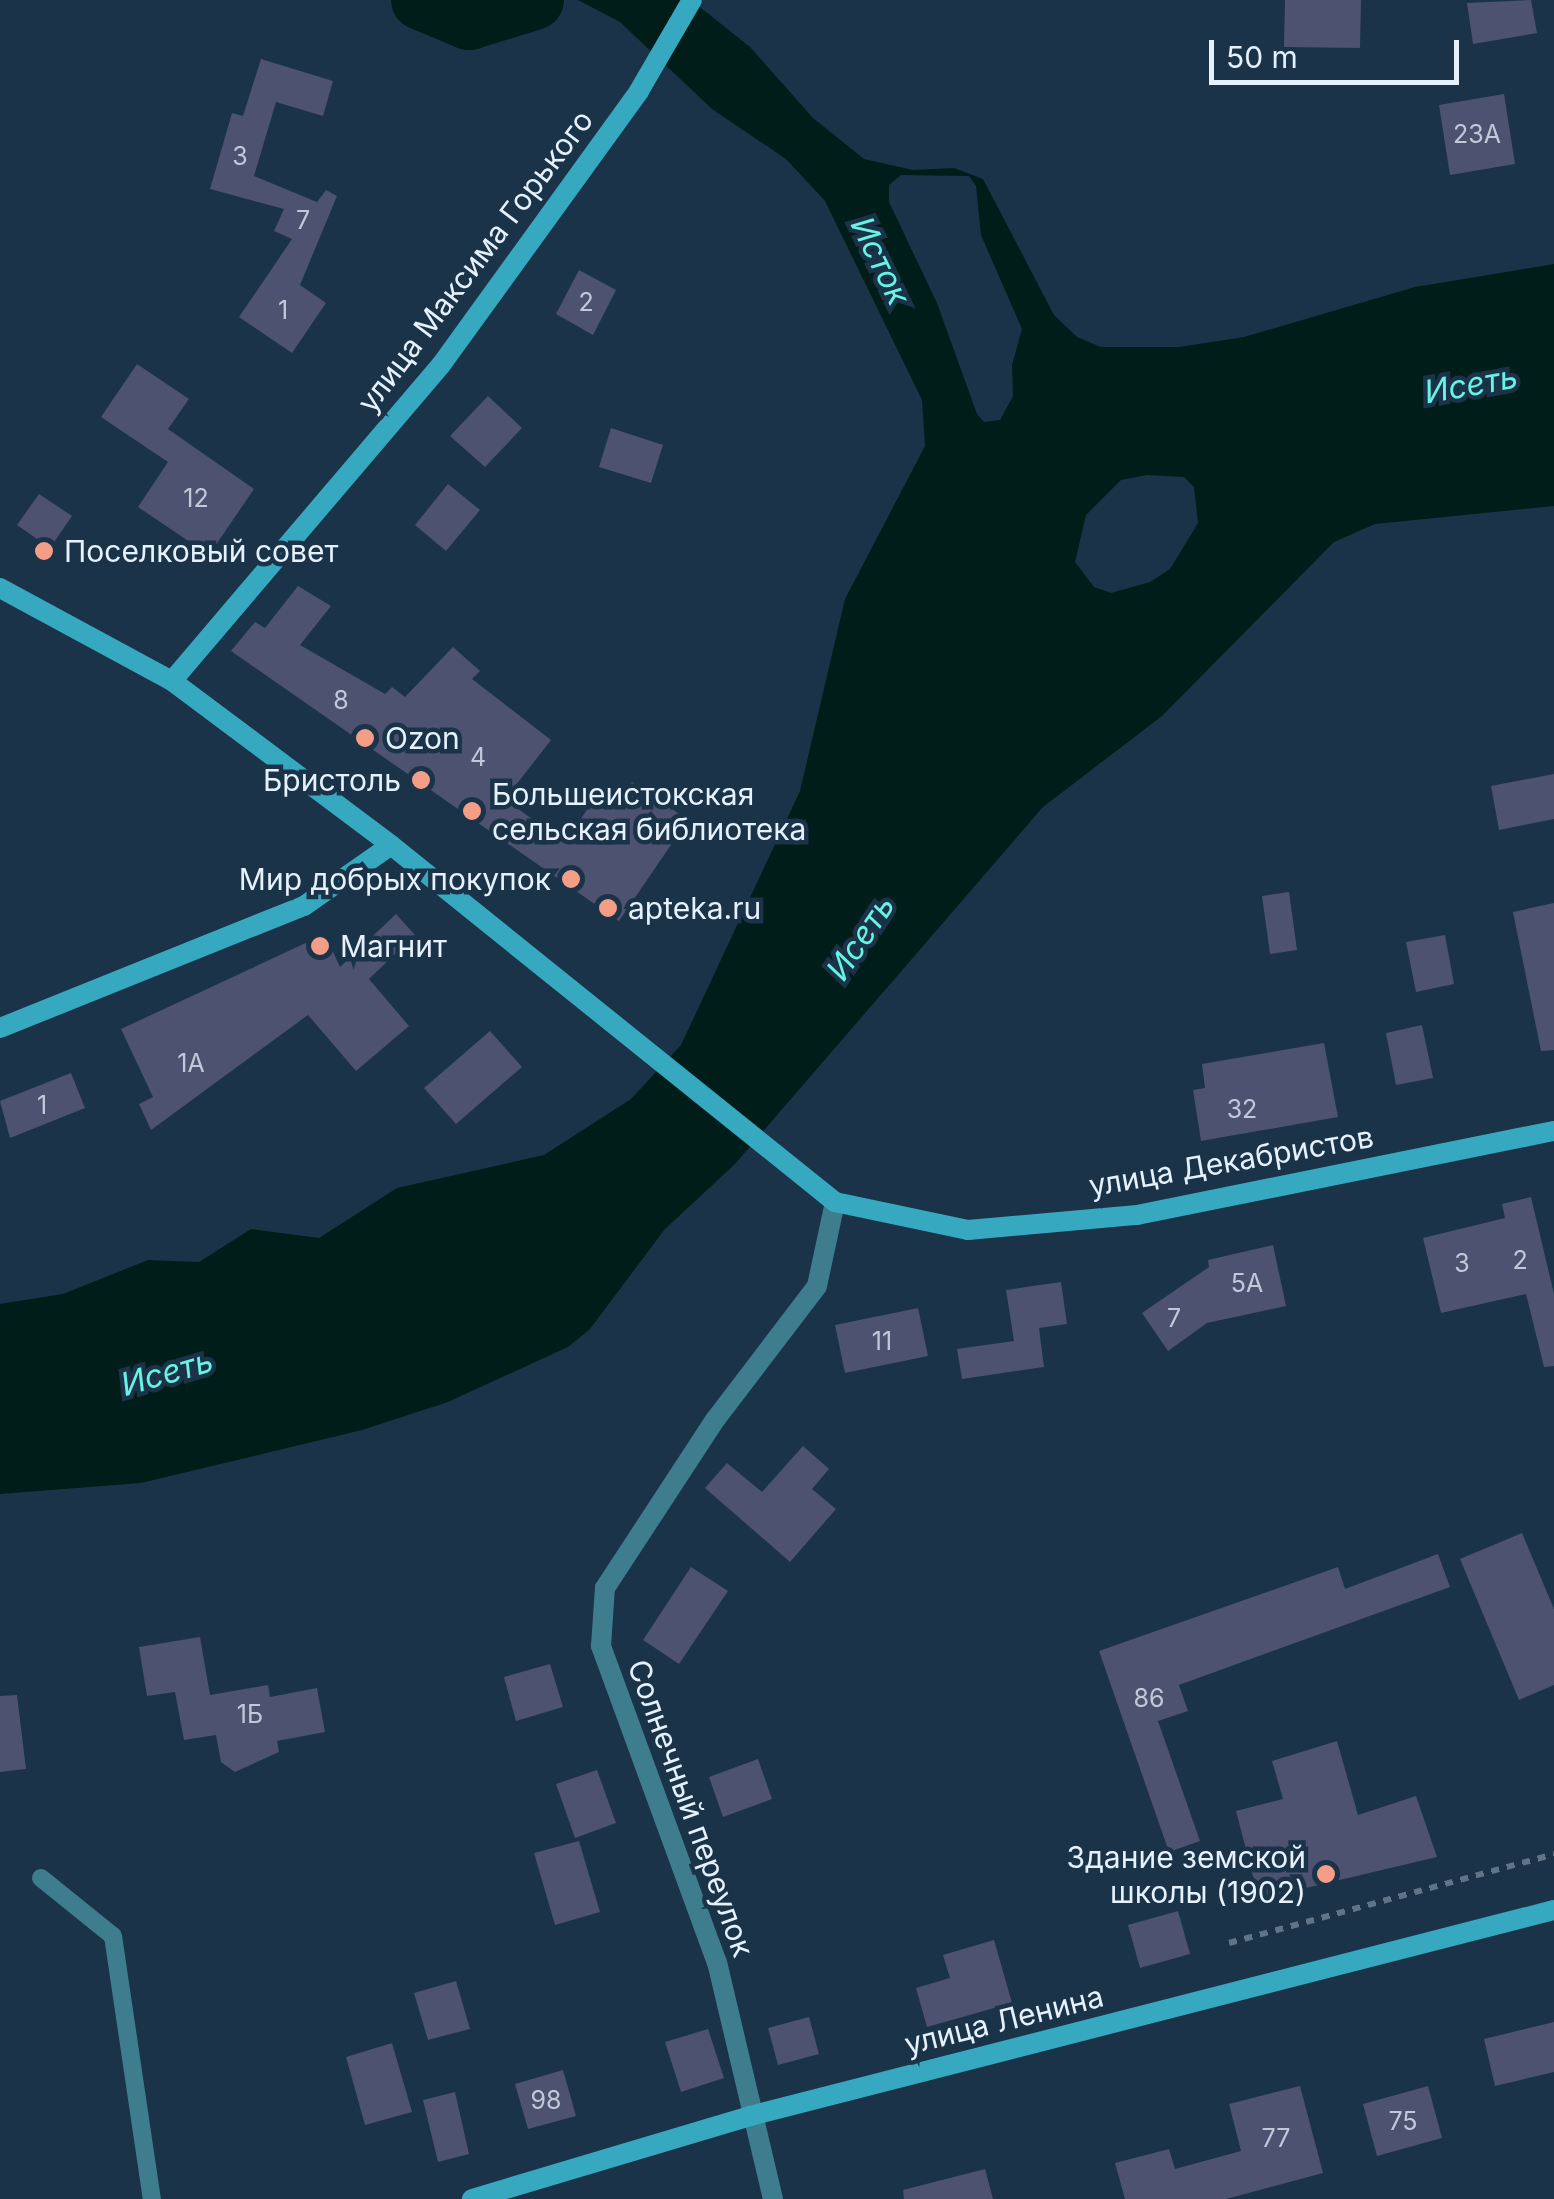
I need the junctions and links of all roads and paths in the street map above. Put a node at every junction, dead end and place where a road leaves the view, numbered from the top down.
1 (692, 0) edge
2 (0, 588) edge
3 (172, 682) junction
4 (392, 845) junction
5 (0, 1028) edge
6 (1554, 1132) edge
7 (835, 1202) junction
8 (1554, 1854) edge
9 (41, 1878) dead end
10 (1554, 1910) edge
11 (1229, 1943) dead end
12 (750, 2116) junction
13 (152, 2199) edge
14 (472, 2199) edge
15 (773, 2199) edge

1 - 3 street, улица Максима Горького
2 - 3 street, улица Декабристов
3 - 4 street, улица Декабристов
4 - 5 street
4 - 7 street, улица Декабристов
6 - 7 street, улица Декабристов
7 - 12 street, Солнечный переулок
8 - 11 path
9 - 13 lane
10 - 12 street, улица Ленина
12 - 14 street, улица Ленина
12 - 15 street, Солнечный переулок

